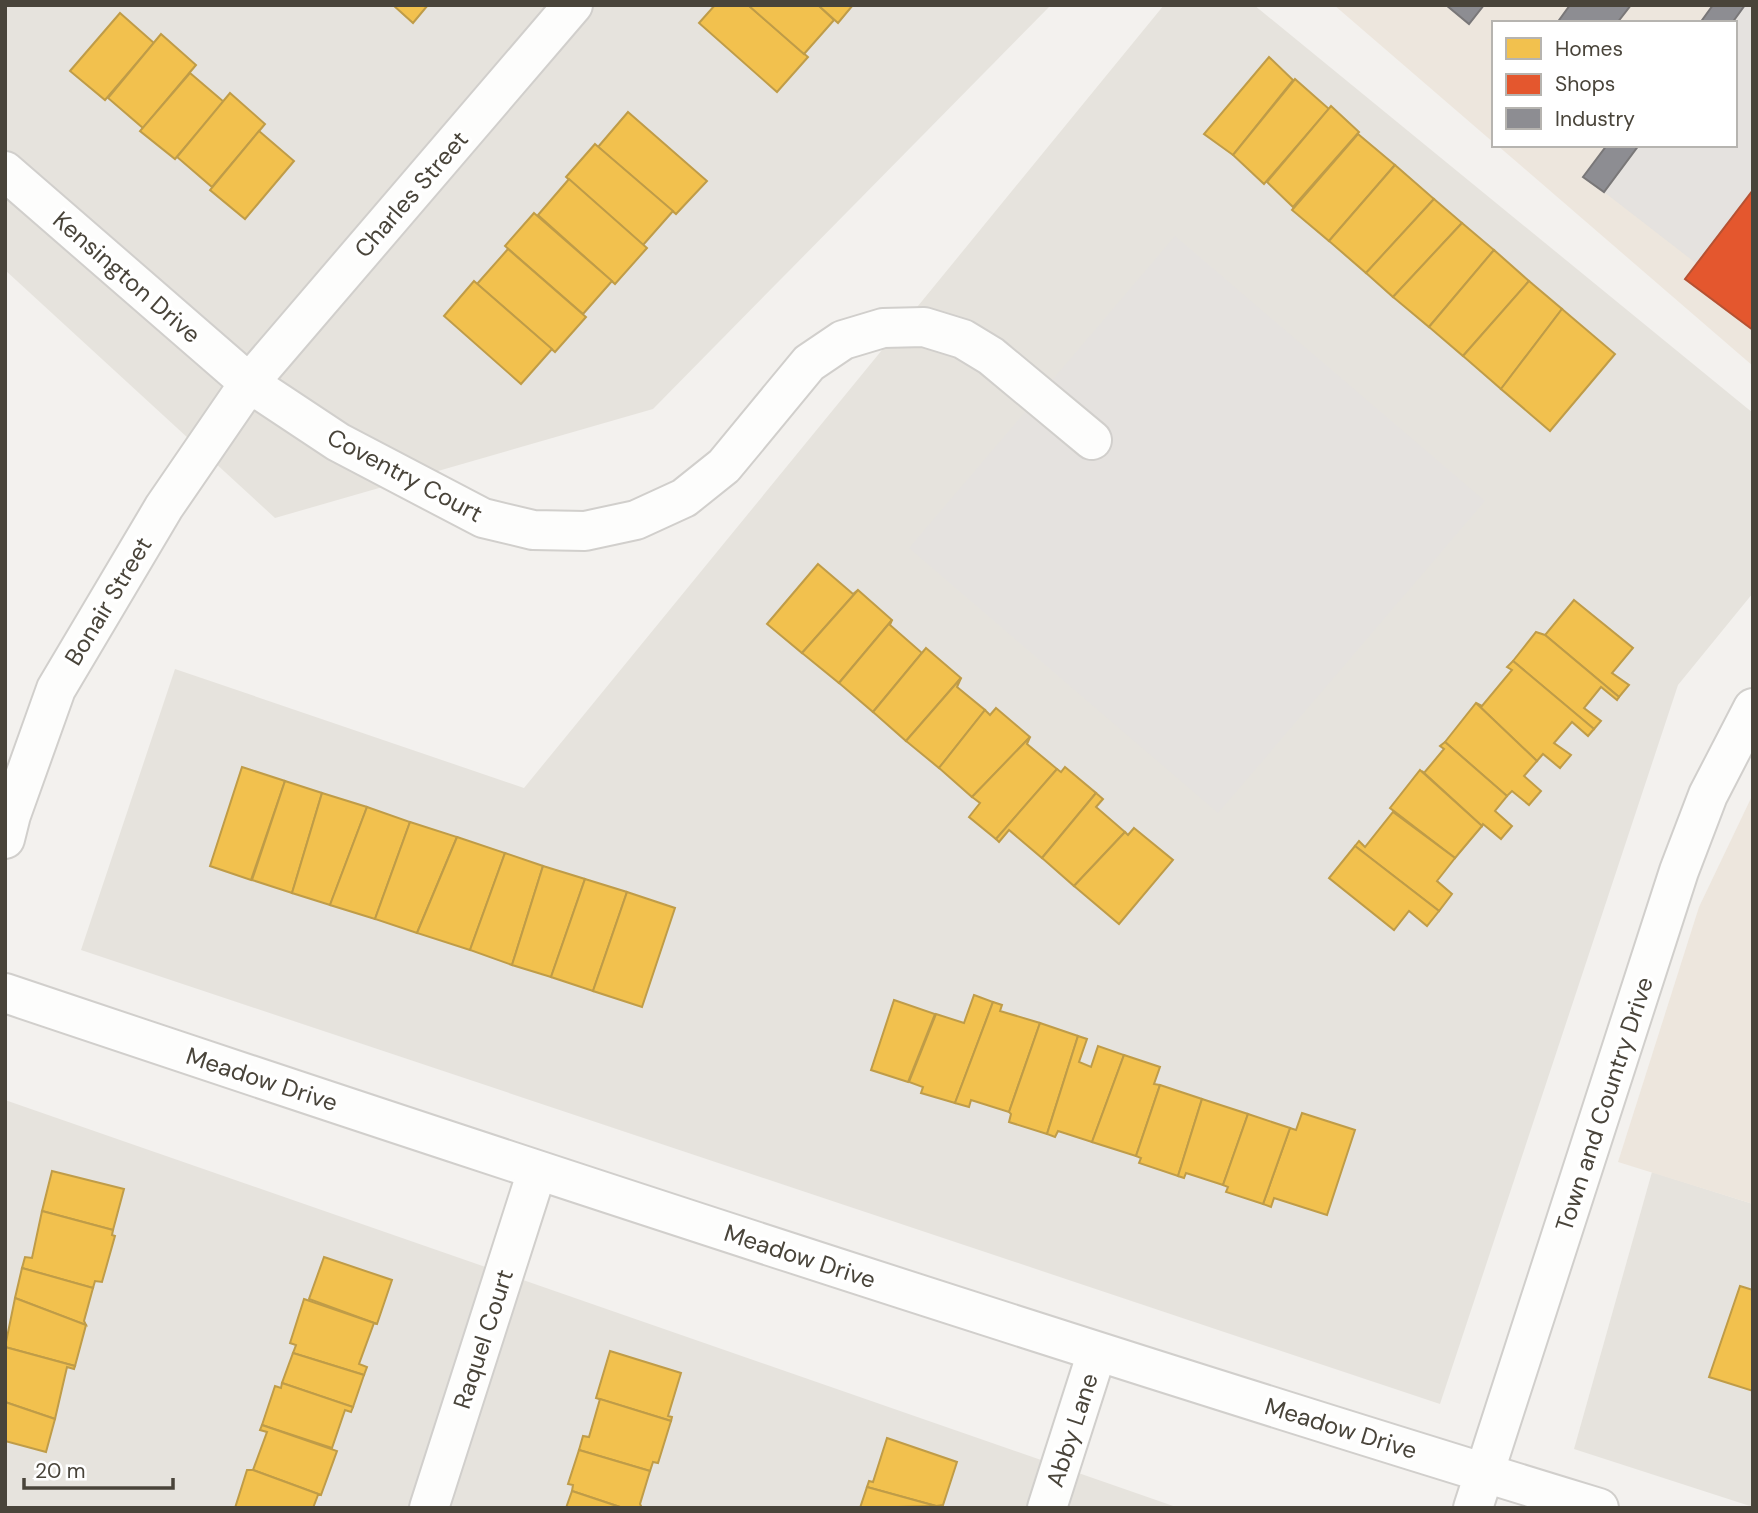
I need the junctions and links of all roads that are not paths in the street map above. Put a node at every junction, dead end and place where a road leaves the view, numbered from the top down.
1 (573, 5) edge
2 (5, 171) edge
3 (249, 383) junction
4 (1092, 440) dead end
5 (1753, 708) edge
6 (5, 839) edge
7 (5, 993) edge
8 (537, 1171) junction
9 (1097, 1352) junction
10 (1479, 1490) edge
11 (429, 1508) edge
12 (1046, 1508) edge
13 (1599, 1508) edge

1 - 3 street, Charles Street
2 - 3 street, Kensington Drive
3 - 4 street, Coventry Court
3 - 6 street, Bonair Street
5 - 10 street, Town and Country Drive
7 - 8 street, Meadow Drive
8 - 9 street, Meadow Drive
8 - 11 street, Raquel Court
9 - 10 street, Meadow Drive
9 - 12 street, Abby Lane
10 - 13 street, Meadow Drive

